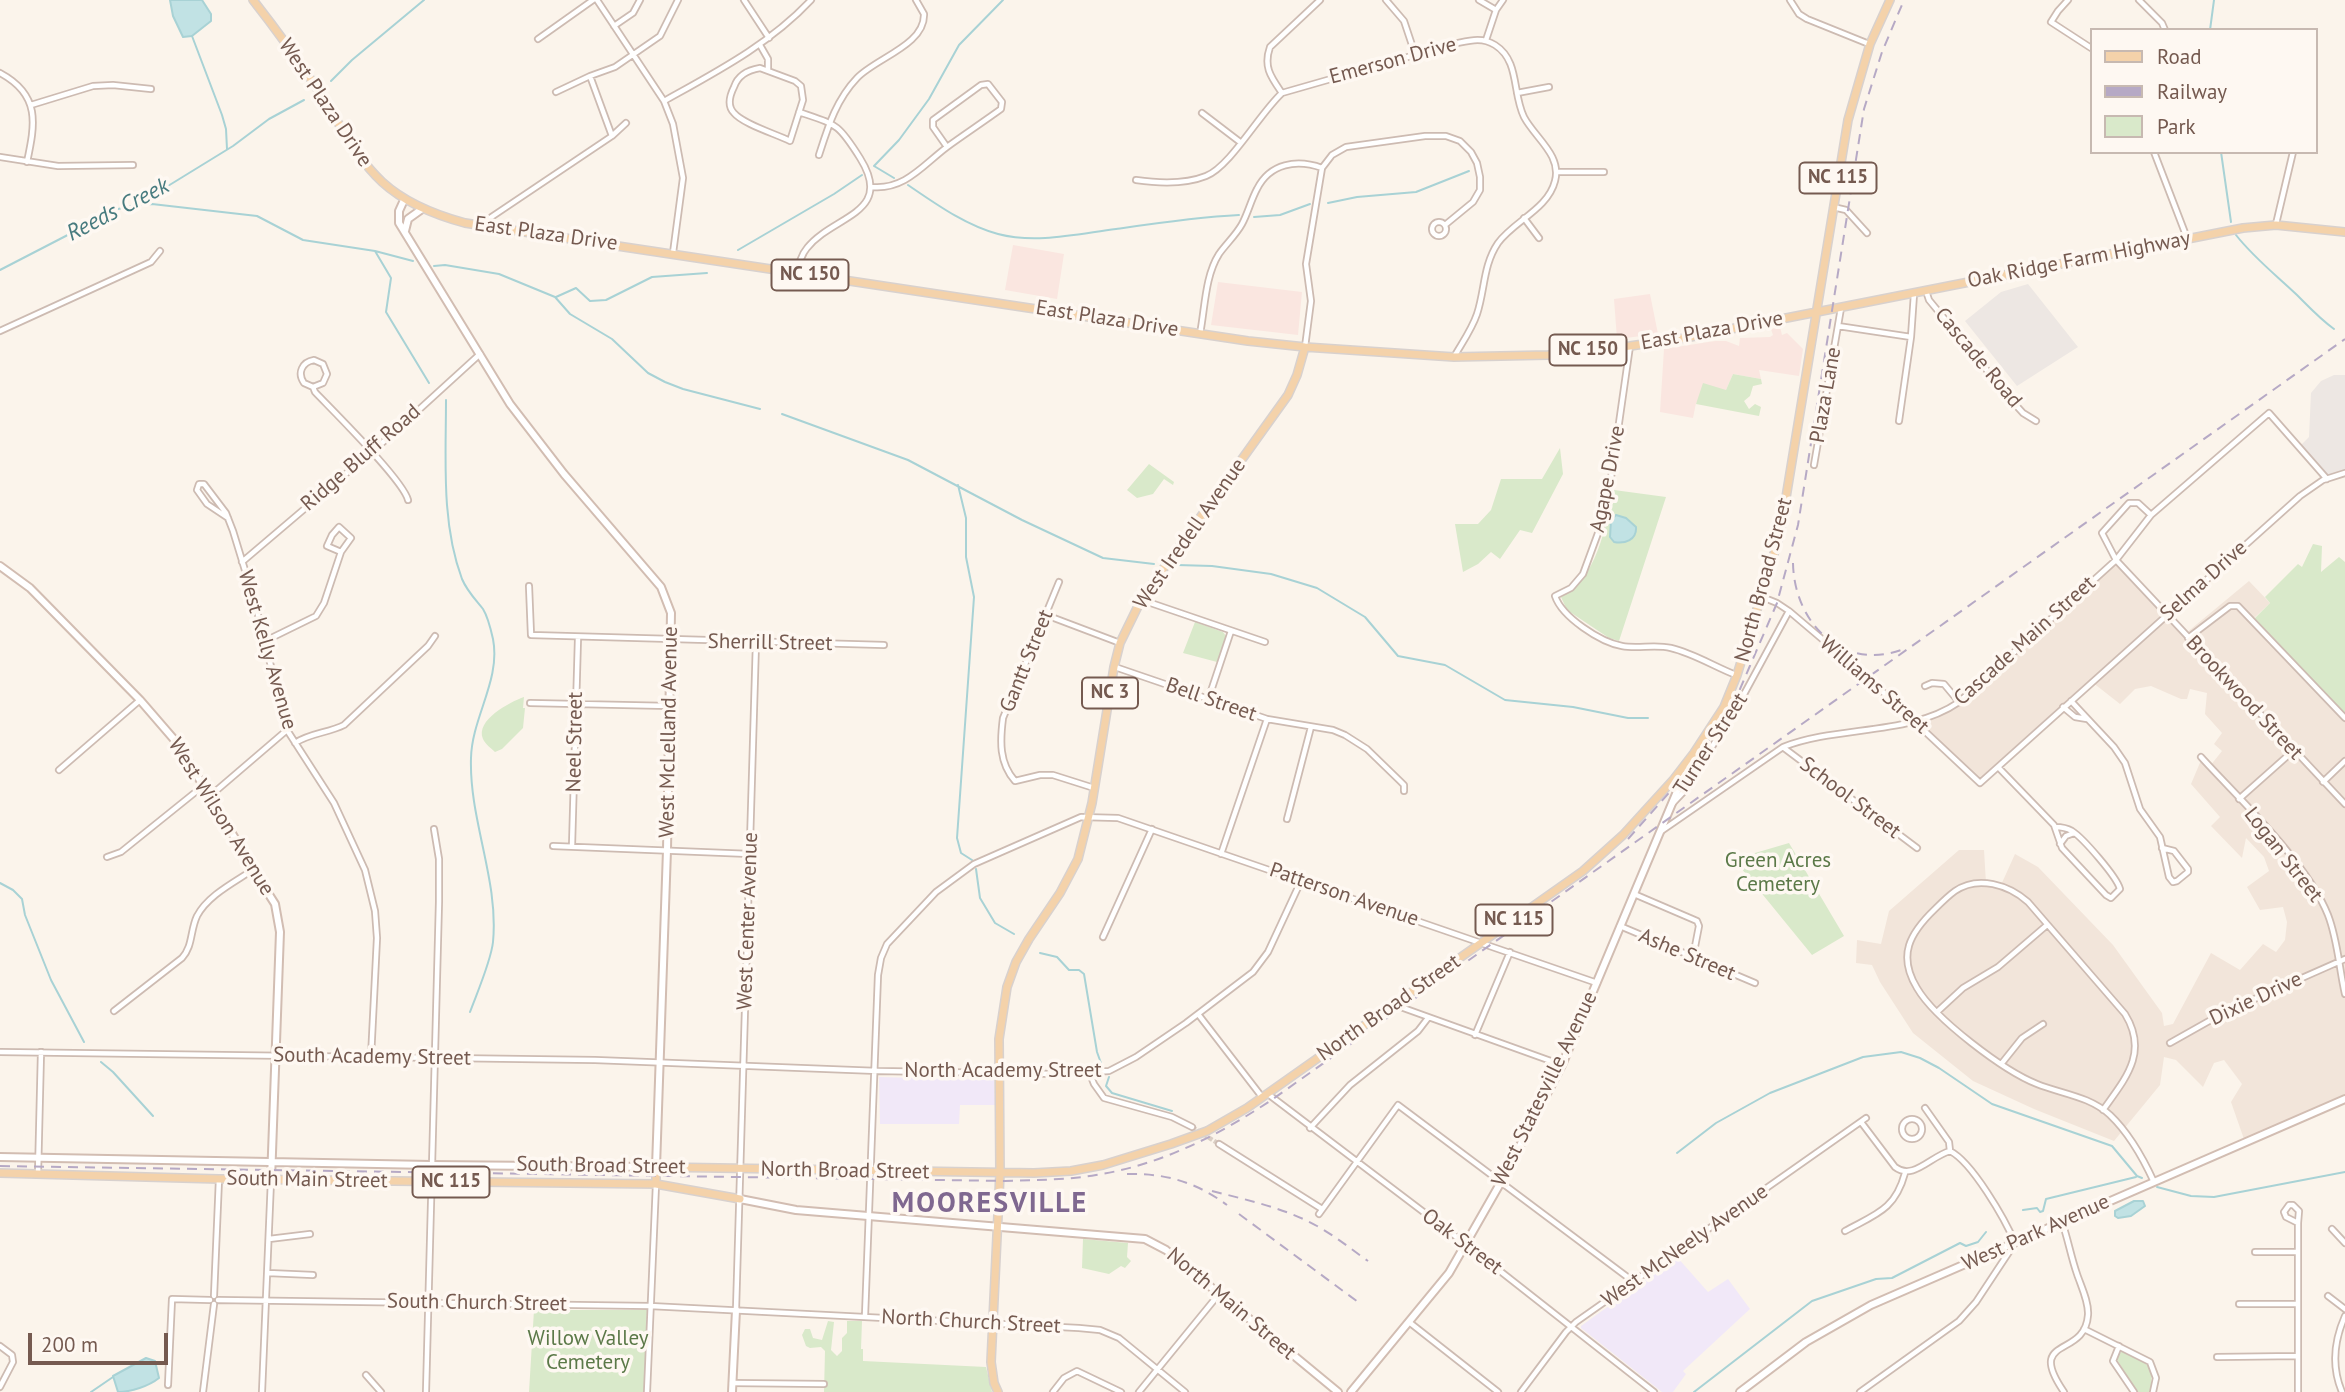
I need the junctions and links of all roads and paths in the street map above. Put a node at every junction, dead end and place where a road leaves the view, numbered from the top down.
1 (253, 0) edge
2 (595, 0) edge
3 (640, 0) edge
4 (678, 0) edge
5 (744, 0) edge
6 (811, 0) edge
7 (916, 0) edge
8 (1320, 0) edge
9 (1386, 0) edge
10 (1479, 0) edge
11 (1503, 0) edge
12 (1790, 0) edge
13 (1890, 0) edge
14 (2068, 0) edge
15 (2139, 0) edge
16 (1496, 10) junction
17 (614, 26) junction
18 (2164, 28) edge
19 (769, 38) junction
20 (538, 39) dead end
21 (1486, 40) junction
22 (1870, 44) junction
23 (760, 45) junction
24 (2090, 47) edge
25 (1415, 54) junction
26 (634, 55) junction
27 (768, 70) junction
28 (0, 74) edge
29 (590, 76) junction
30 (1549, 87) dead end
31 (151, 89) dead end
32 (556, 92) dead end
33 (1282, 93) junction
34 (1517, 93) junction
35 (664, 101) junction
36 (31, 105) junction
37 (799, 112) junction
38 (1202, 113) dead end
39 (626, 123) dead end
40 (830, 123) junction
41 (612, 135) junction
42 (1240, 142) junction
43 (947, 147) junction
44 (2155, 154) edge
45 (2293, 154) edge
46 (819, 155) dead end
47 (0, 157) edge
48 (27, 162) junction
49 (133, 165) dead end
50 (1322, 168) junction
51 (1557, 172) junction
52 (1604, 172) dead end
53 (1136, 180) dead end
54 (872, 187) junction
55 (404, 200) junction
56 (1833, 207) junction
57 (422, 209) junction
58 (1524, 218) junction
59 (481, 225) junction
60 (1445, 225) dead end
61 (2276, 225) junction
62 (2345, 232) edge
63 (405, 233) junction
64 (1867, 233) dead end
65 (1539, 238) dead end
66 (2187, 238) junction
67 (160, 251) dead end
68 (673, 253) junction
69 (797, 273) junction
70 (1926, 290) junction
71 (1914, 293) junction
72 (1842, 308) junction
73 (1815, 313) junction
74 (1838, 326) junction
75 (0, 331) edge
76 (1200, 334) junction
77 (1912, 337) junction
78 (1630, 346) junction
79 (1305, 347) junction
80 (480, 354) junction
81 (1454, 357) junction
82 (313, 387) junction
83 (1899, 421) dead end
84 (2036, 421) dead end
85 (370, 453) junction
86 (1814, 465) dead end
87 (2345, 473) edge
88 (2327, 479) junction
89 (408, 500) dead end
90 (2151, 515) junction
91 (228, 518) junction
92 (341, 552) junction
93 (2116, 560) junction
94 (242, 562) junction
95 (0, 566) edge
96 (1059, 582) dead end
97 (529, 586) dead end
98 (1762, 597) junction
99 (1141, 600) junction
100 (1789, 611) junction
101 (1046, 615) junction
102 (2167, 615) junction
103 (1231, 631) junction
104 (435, 636) dead end
105 (578, 638) junction
106 (2188, 638) junction
107 (672, 640) junction
108 (265, 641) junction
109 (756, 642) junction
110 (1265, 642) dead end
111 (1120, 643) junction
112 (884, 645) dead end
113 (1114, 667) junction
114 (1737, 675) junction
115 (1925, 686) dead end
116 (140, 700) junction
117 (1208, 700) junction
118 (2071, 701) junction
119 (1959, 702) junction
120 (530, 703) dead end
121 (575, 704) junction
122 (670, 706) junction
123 (2063, 707) junction
124 (2345, 718) edge
125 (1267, 719) junction
126 (2088, 719) junction
127 (1915, 721) junction
128 (1311, 727) junction
129 (287, 730) junction
130 (295, 743) junction
131 (1783, 747) junction
132 (2293, 751) junction
133 (1691, 757) junction
134 (2201, 757) dead end
135 (2345, 761) edge
136 (1998, 766) junction
137 (59, 770) dead end
138 (2323, 782) junction
139 (1980, 783) joint
140 (203, 786) junction
141 (1094, 788) junction
142 (1404, 791) dead end
143 (210, 796) junction
144 (2239, 799) junction
145 (1673, 803) junction
146 (2345, 804) edge
147 (1089, 816) junction
148 (1287, 819) dead end
149 (2055, 827) junction
150 (434, 829) dead end
151 (1152, 829) junction
152 (1659, 832) junction
153 (2075, 833) junction
154 (2060, 844) junction
155 (553, 846) dead end
156 (572, 846) junction
157 (1917, 848) dead end
158 (2162, 848) junction
159 (667, 850) junction
160 (750, 854) junction
161 (1222, 854) junction
162 (107, 857) dead end
163 (254, 869) junction
164 (1301, 881) junction
165 (1634, 894) junction
166 (2047, 925) junction
167 (1620, 926) junction
168 (1103, 937) dead end
169 (1481, 943) junction
170 (1510, 953) junction
171 (1693, 957) junction
172 (2342, 960) edge
173 (1597, 983) junction
174 (1755, 984) dead end
175 (2345, 994) edge
176 (1395, 1004) junction
177 (114, 1011) dead end
178 (1937, 1012) junction
179 (1198, 1014) junction
180 (1428, 1018) junction
181 (2043, 1024) dead end
182 (1475, 1035) junction
183 (2170, 1043) dead end
184 (0, 1052) edge
185 (41, 1052) junction
186 (275, 1056) junction
187 (371, 1057) junction
188 (434, 1057) junction
189 (661, 1062) junction
190 (2002, 1063) junction
191 (744, 1065) junction
192 (1562, 1065) junction
193 (874, 1071) junction
194 (1000, 1073) junction
195 (1090, 1073) junction
196 (1265, 1096) junction
197 (2345, 1099) edge
198 (1925, 1108) dead end
199 (2103, 1110) junction
200 (1931, 1116) junction
201 (1866, 1118) dead end
202 (1861, 1122) junction
203 (1920, 1124) junction
204 (1192, 1127) tunnel mouth
205 (1310, 1128) junction
206 (1219, 1144) tunnel mouth
207 (1950, 1151) junction
208 (0, 1157) edge
209 (38, 1158) junction
210 (272, 1162) junction
211 (1357, 1164) junction
212 (430, 1165) junction
213 (656, 1167) junction
214 (740, 1169) junction
215 (871, 1172) junction
216 (0, 1173) edge
217 (1000, 1173) junction
218 (1905, 1173) junction
219 (38, 1174) junction
220 (219, 1179) junction
221 (271, 1180) junction
222 (430, 1182) junction
223 (1501, 1182) junction
224 (2154, 1182) junction
225 (656, 1184) junction
226 (740, 1199) junction
227 (869, 1216) junction
228 (2062, 1222) junction
229 (2298, 1223) dead end
230 (998, 1226) junction
231 (2332, 1229) dead end
232 (1845, 1231) dead end
233 (310, 1234) dead end
234 (269, 1239) junction
235 (2015, 1243) junction
236 (2345, 1243) edge
237 (1467, 1245) junction
238 (2255, 1252) dead end
239 (2297, 1252) junction
240 (268, 1273) junction
241 (313, 1275) dead end
242 (1634, 1282) junction
243 (1219, 1294) junction
244 (2328, 1296) dead end
245 (214, 1300) junction
246 (267, 1301) junction
247 (428, 1302) junction
248 (2239, 1304) dead end
249 (2297, 1304) junction
250 (650, 1306) junction
251 (2345, 1309) edge
252 (736, 1310) junction
253 (865, 1316) junction
254 (2345, 1316) edge
255 (1409, 1322) junction
256 (994, 1323) junction
257 (1571, 1327) junction
258 (2084, 1329) junction
259 (0, 1346) edge
260 (2119, 1346) junction
261 (2298, 1356) junction
262 (2217, 1357) dead end
263 (1158, 1369) junction
264 (366, 1375) dead end
265 (732, 1383) junction
266 (824, 1384) dead end
267 (169, 1385) dead end
268 (0, 1387) edge
269 (2063, 1391) edge
270 (203, 1392) edge
271 (262, 1392) edge
272 (381, 1392) edge
273 (426, 1392) edge
274 (647, 1392) edge
275 (732, 1392) edge
276 (999, 1392) edge
277 (1053, 1392) edge
278 (1121, 1392) edge
279 (1139, 1392) edge
280 (1185, 1392) edge
281 (1338, 1392) edge
282 (1351, 1392) edge
283 (1497, 1392) edge
284 (1521, 1392) edge
285 (1654, 1392) edge
286 (1740, 1392) edge
287 (1860, 1392) edge
288 (2134, 1392) edge
289 (2153, 1392) edge
290 (2298, 1392) edge
291 (2342, 1392) edge

1 - 55 main road, West Plaza Drive / NC 150
2 - 17 street
2 - 20 street
3 - 17 street
4 - 26 street
5 - 19 street
6 - 19 street
7 - 40 street
8 - 33 street
9 - 25 street
10 - 16 street
11 - 16 street
12 - 22 street
13 - 22 main road, NC 115
14 - 24 street
15 - 18 street
16 - 21 street
17 - 26 street
19 - 23 street
21 - 25 street, Emerson Drive
21 - 34 street, Emerson Drive
22 - 56 main road, NC 115
23 - 27 street
23 - 35 street
25 - 33 street, Emerson Drive
26 - 29 street
26 - 35 street
27 - 37 street
27 - 37 street
28 - 36 street
29 - 32 street
29 - 41 street
30 - 34 street
31 - 36 street
33 - 42 street
34 - 51 street, Emerson Drive
35 - 68 street
36 - 48 street
37 - 40 street
38 - 42 street
39 - 41 street
40 - 46 street
40 - 54 street
41 - 59 street
42 - 53 street
43 - 43 street
43 - 54 street
44 - 66 street
45 - 61 street
47 - 48 street
48 - 49 street
50 - 60 street
50 - 76 street
50 - 79 street, West Iredell Avenue
51 - 52 street
51 - 58 street
54 - 69 street
55 - 57 main road, East Plaza Drive / NC 150
55 - 63 street, West McLelland Avenue
56 - 64 street
56 - 73 main road, NC 115
57 - 59 main road, East Plaza Drive / NC 150
57 - 63 street
58 - 65 street
58 - 81 street
59 - 68 main road, East Plaza Drive / NC 150
61 - 62 main road, Oak Ridge Farm Highway / NC 150
61 - 66 main road, Oak Ridge Farm Highway / NC 150
63 - 80 street, West McLelland Avenue
66 - 70 main road, Oak Ridge Farm Highway / NC 150
67 - 75 street
68 - 69 main road, East Plaza Drive / NC 150
69 - 76 main road, East Plaza Drive / NC 150
70 - 71 main road, Oak Ridge Farm Highway / NC 150
70 - 84 street, Cascade Road
71 - 72 main road, Oak Ridge Farm Highway / NC 150
71 - 77 street
72 - 73 main road, Oak Ridge Farm Highway / NC 150
72 - 74 street, Plaza Lane
73 - 78 main road, East Plaza Drive / NC 150
73 - 98 main road, North Broad Street / NC 115
74 - 77 street, Plaza Lane
74 - 86 street, Plaza Lane
76 - 79 main road, East Plaza Drive / NC 150
77 - 83 street
78 - 81 main road, East Plaza Drive / NC 150
78 - 114 street, Agape Drive
79 - 81 main road, East Plaza Drive / NC 150
79 - 99 main road, West Iredell Avenue / NC 3
80 - 85 street, Ridge Bluff Road
80 - 107 street, West McLelland Avenue
82 - 82 street
82 - 85 street
85 - 89 street
85 - 94 street, Ridge Bluff Road
87 - 88 street, Selma Drive
88 - 90 street, Cascade Main Street
88 - 102 street, Selma Drive
90 - 93 street, Cascade Main Street
90 - 93 street
91 - 91 street, West Kelly Avenue
91 - 94 street, West Kelly Avenue
92 - 92 street
92 - 108 street
93 - 102 street, Brookwood Street
93 - 119 street, Cascade Main Street
94 - 108 street, West Kelly Avenue
95 - 116 street, West Wilson Avenue
96 - 101 street, Gantt Street
97 - 105 street, Sherrill Street
98 - 100 street, Williams Street
98 - 114 main road, North Broad Street / NC 115
99 - 103 street
99 - 111 main road, West Iredell Avenue / NC 3
100 - 127 street, Williams Street
100 - 145 street, Turner Street
101 - 111 street
101 - 141 street, Gantt Street
102 - 106 street, Brookwood Street
102 - 118 street, Selma Drive
103 - 110 street
103 - 117 street
104 - 130 street
105 - 107 street, Sherrill Street
105 - 121 street, Neel Street
106 - 124 street
106 - 132 street, Brookwood Street
107 - 109 street, Sherrill Street
107 - 122 street, West McLelland Avenue
108 - 129 street, West Kelly Avenue
109 - 112 street, Sherrill Street
109 - 160 street, West Center Avenue
111 - 113 main road, West Iredell Avenue / NC 3
113 - 117 street, Bell Street
113 - 141 main road, West Iredell Avenue / NC 3
114 - 133 main road, North Broad Street / NC 115
115 - 119 street
116 - 137 street
116 - 140 street, West Wilson Avenue
117 - 125 street, Bell Street
118 - 123 street, Selma Drive
118 - 126 street
119 - 127 street, Cascade Main Street
120 - 121 street
121 - 122 street
121 - 156 street, Neel Street
122 - 159 street, West McLelland Avenue
123 - 126 street
123 - 136 street, Selma Drive
125 - 128 street, Bell Street
125 - 161 street
126 - 158 street
127 - 131 street, Cascade Main Street
127 - 139 street, Williams Street
128 - 142 street, Bell Street
128 - 148 street
129 - 130 street, West Kelly Avenue
129 - 143 street
130 - 187 street, West Kelly Avenue
131 - 152 street, Cascade Main Street
131 - 157 street, School Street
132 - 138 street, Brookwood Street
132 - 144 street, Logan Street
133 - 145 street, West Statesville Avenue
133 - 169 main road, North Broad Street / NC 115
134 - 144 street, Logan Street
135 - 138 street
136 - 139 street, Selma Drive
136 - 149 street
138 - 146 street, Brookwood Street
140 - 143 street, West Wilson Avenue
140 - 162 street
141 - 147 main road, West Iredell Avenue / NC 3
143 - 163 street, West Wilson Avenue
144 - 172 street, Logan Street
145 - 152 street, West Statesville Avenue
147 - 151 street, Patterson Avenue
147 - 193 street
147 - 194 main road, West Iredell Avenue / NC 3
149 - 153 street
149 - 154 street
150 - 188 street
151 - 161 street, Patterson Avenue
151 - 168 street
152 - 165 street, West Statesville Avenue
153 - 154 street
153 - 154 street
155 - 156 street
156 - 159 street
158 - 158 street
159 - 160 street
159 - 189 street, West McLelland Avenue
160 - 191 street, West Center Avenue
161 - 164 street, Patterson Avenue
163 - 177 street
163 - 186 street, West Wilson Avenue
164 - 169 street, Patterson Avenue
164 - 179 street, North Academy Street
165 - 167 street, West Statesville Avenue
165 - 171 street
166 - 178 street
166 - 178 street
166 - 199 street
167 - 171 street, Ashe Street
167 - 173 street, West Statesville Avenue
169 - 170 street, Patterson Avenue
169 - 176 main road, North Broad Street / NC 115
170 - 173 street, Patterson Avenue
170 - 182 street
171 - 174 street, Ashe Street
172 - 175 street, Logan Street
172 - 183 street, Dixie Drive
173 - 192 street, West Statesville Avenue
176 - 180 street
176 - 196 main road, North Broad Street / NC 115
178 - 190 street
179 - 195 street, North Academy Street
179 - 196 street, Oak Street
180 - 182 street
180 - 205 street
181 - 190 street
182 - 192 street
184 - 185 street, South Academy Street
185 - 186 street, South Academy Street
185 - 209 street
186 - 187 street, South Academy Street
186 - 210 street, West Wilson Avenue
187 - 188 street, South Academy Street
188 - 189 street, South Academy Street
188 - 212 street
189 - 191 street, South Academy Street
189 - 213 street, West McLelland Avenue
190 - 199 street
191 - 193 street, North Academy Street
191 - 214 street, West Center Avenue
192 - 223 street, West Statesville Avenue
193 - 194 street, North Academy Street
193 - 215 street
194 - 195 street, North Academy Street
194 - 217 main road, West Iredell Avenue / NC 3
195 - 204 street
196 - 205 street, Oak Street
196 - 217 main road, North Broad Street / NC 115
197 - 224 street, West Park Avenue
198 - 200 street
199 - 224 street
200 - 203 street
200 - 207 street
201 - 202 street, West McNeely Avenue
202 - 218 street
202 - 242 street, West McNeely Avenue
203 - 203 street
205 - 211 street, Oak Street
206 - 211 street
207 - 218 street
207 - 235 street
208 - 209 street, South Broad Street
209 - 210 street, South Broad Street
209 - 219 street
210 - 212 street, South Broad Street
210 - 221 street, West Wilson Avenue
211 - 223 street
211 - 237 street, Oak Street
212 - 213 street, South Broad Street
212 - 222 street
213 - 214 main road, South Broad Street / NC 115
213 - 225 main road, West McLelland Avenue
214 - 215 main road, North Broad Street / NC 115
214 - 226 street, West Center Avenue
215 - 217 main road, North Broad Street / NC 115
215 - 227 street
216 - 219 main road, South Main Street / NC 115
217 - 230 main road, West Iredell Avenue / NC 3
218 - 232 street
219 - 220 main road, South Main Street / NC 115
220 - 221 main road, South Main Street / NC 115
220 - 245 street
221 - 222 main road, South Main Street / NC 115
221 - 234 street
222 - 225 main road, South Main Street / NC 115
222 - 247 street
223 - 237 street, West Statesville Avenue
223 - 242 street
224 - 228 street, West Park Avenue
225 - 226 main road, South Main Street / NC 115
225 - 250 street
226 - 227 street, North Main Street
226 - 252 street, West Center Avenue
227 - 230 street, North Main Street
227 - 253 street
228 - 235 street, West Park Avenue
228 - 258 street
229 - 239 street
230 - 243 street, North Main Street
230 - 256 main road, NC 3
231 - 236 street
233 - 234 street
234 - 240 street
235 - 286 street, West Park Avenue
235 - 287 street
237 - 255 street, West Statesville Avenue
237 - 257 street, Oak Street
238 - 239 street
239 - 249 street
240 - 241 street
240 - 246 street
242 - 257 street, West McNeely Avenue
243 - 263 street
243 - 281 street, North Main Street
244 - 251 street
245 - 246 street, South Church Street
245 - 267 street, South Church Street
245 - 270 street
246 - 247 street, South Church Street
246 - 271 street
247 - 250 street, South Church Street
247 - 273 street
248 - 249 street
249 - 261 street
250 - 252 street, South Church Street
250 - 274 street
252 - 253 street, North Church Street
252 - 265 street
253 - 256 street, North Church Street
254 - 291 street
255 - 282 street, West Statesville Avenue
255 - 283 street
256 - 263 street, North Church Street
256 - 276 main road, NC 3
257 - 284 street, West McNeely Avenue
257 - 285 street, Oak Street
258 - 260 street
258 - 269 street
259 - 268 street
260 - 288 street
260 - 289 street
261 - 262 street
261 - 290 street
263 - 279 street
263 - 280 street, North Church Street
264 - 272 street
265 - 266 street
265 - 275 street
277 - 278 street

